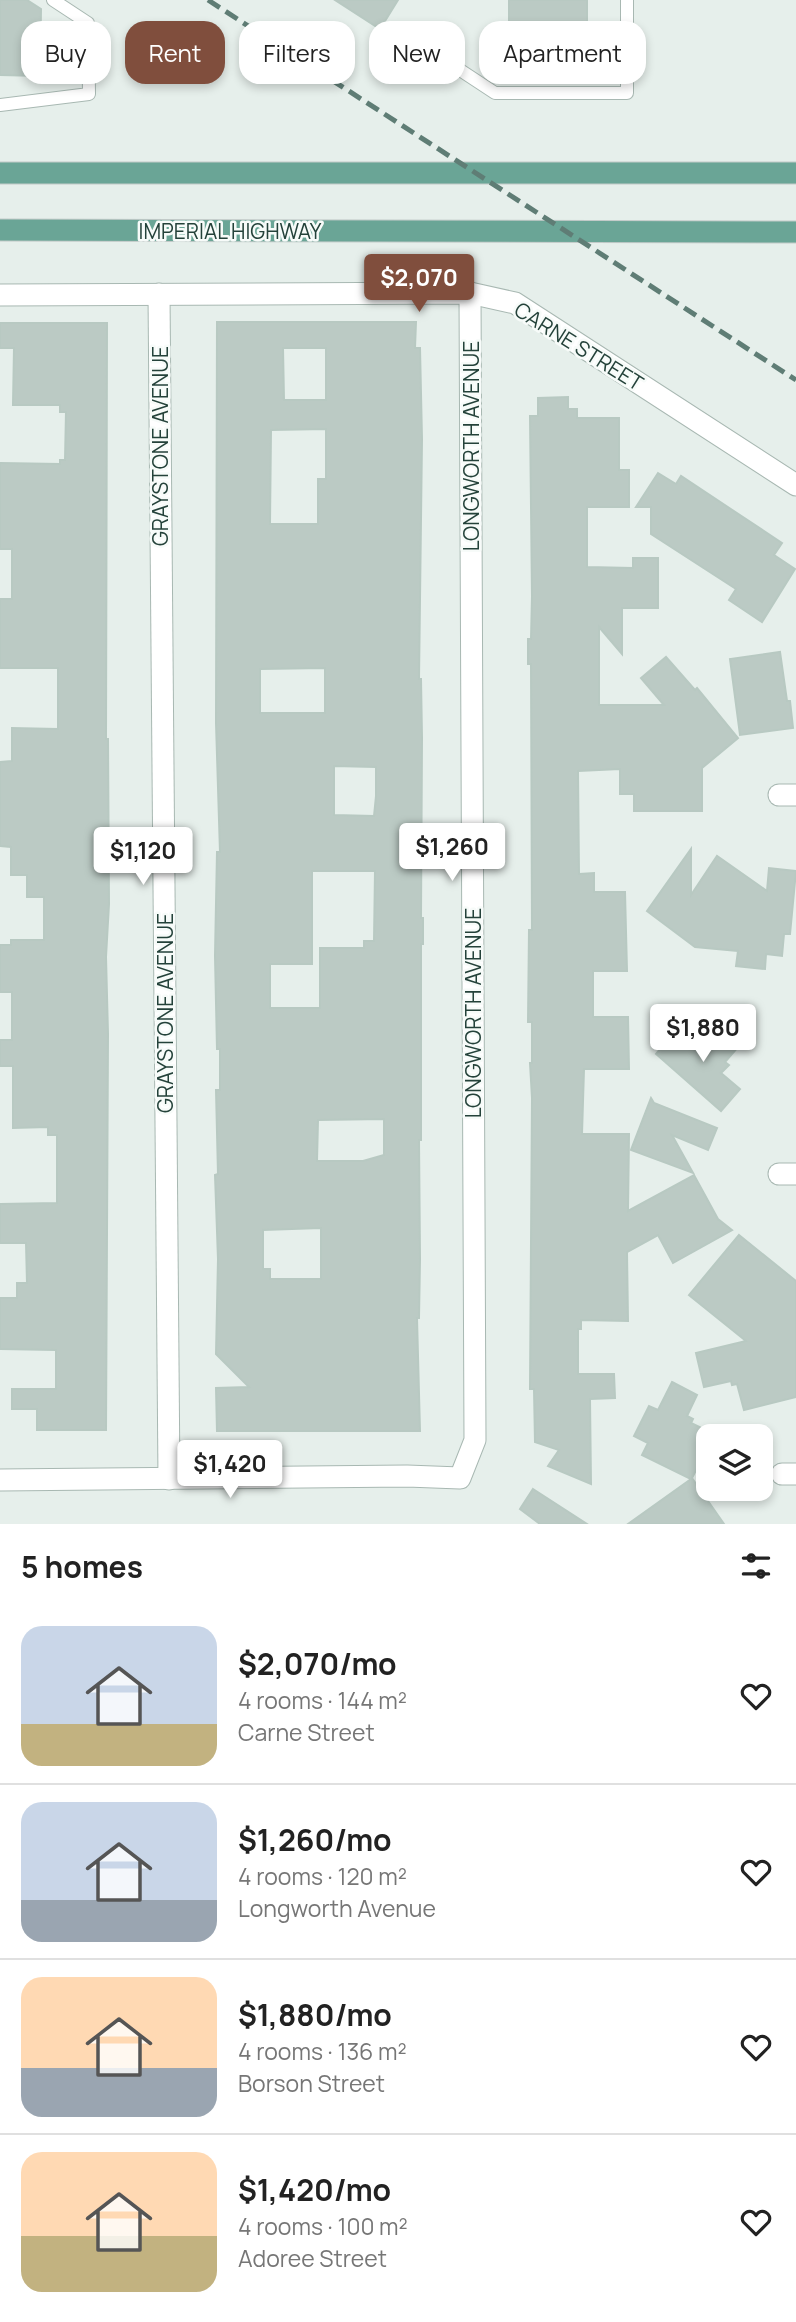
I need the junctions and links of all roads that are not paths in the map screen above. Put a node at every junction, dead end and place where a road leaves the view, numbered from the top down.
1 (53, 0) edge
2 (627, 0) edge
3 (465, 73) edge
4 (0, 105) edge
5 (0, 173) edge
6 (796, 173) edge
7 (0, 230) edge
8 (796, 232) edge
9 (470, 293) junction
10 (159, 294) junction
11 (0, 295) edge
12 (796, 485) edge
13 (169, 1479) junction
14 (0, 1480) edge

1 - 4 lane
2 - 3 lane
5 - 6 main road
7 - 8 main road, IMPERIAL HIGHWAY
9 - 10 street, CARNE STREET
9 - 12 street, CARNE STREET
9 - 13 street, LONGWORTH AVENUE
10 - 11 street, CARNE STREET
10 - 13 street, GRAYSTONE AVENUE
13 - 14 street

